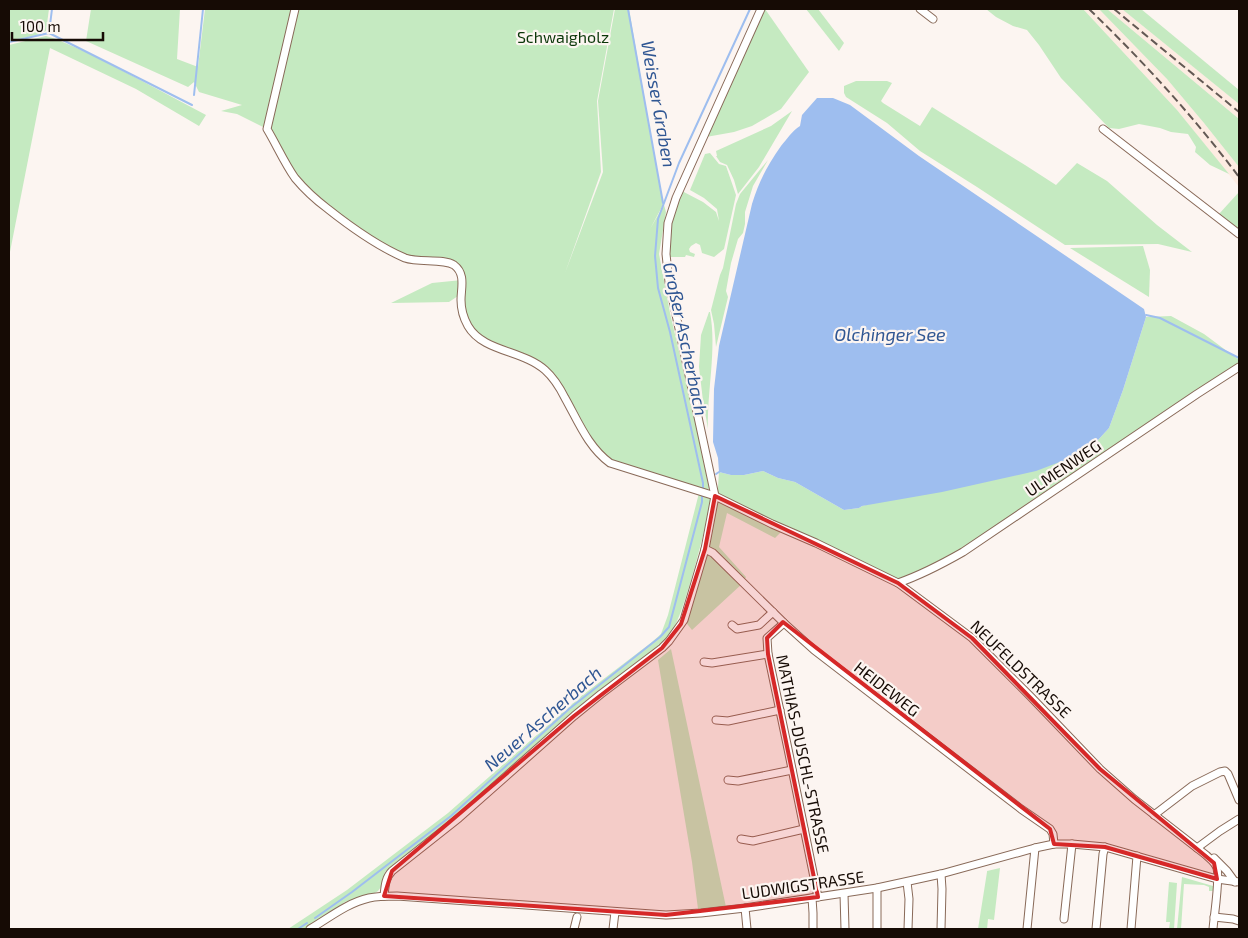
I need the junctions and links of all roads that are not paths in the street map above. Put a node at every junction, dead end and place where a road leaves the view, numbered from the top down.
1 (296, 9) edge
2 (761, 9) edge
3 (920, 9) edge
4 (933, 19) dead end
5 (1103, 129) dead end
6 (1239, 234) edge
7 (1239, 367) edge
8 (715, 496) junction
9 (705, 549) junction
10 (898, 583) junction
11 (773, 612) junction
12 (784, 623) junction
13 (732, 625) dead end
14 (768, 654) junction
15 (704, 662) dead end
16 (780, 710) junction
17 (716, 720) dead end
18 (792, 770) junction
19 (728, 780) dead end
20 (1239, 800) edge
21 (1154, 815) junction
22 (1239, 819) edge
23 (804, 829) junction
24 (741, 839) dead end
25 (1054, 844) junction
26 (1072, 844) junction
27 (1105, 847) junction
28 (1035, 848) junction
29 (1197, 848) junction
30 (1206, 855) junction
31 (1137, 856) junction
32 (941, 874) junction
33 (1217, 879) junction
34 (907, 882) junction
35 (1237, 882) edge
36 (877, 888) junction
37 (844, 894) junction
38 (384, 896) junction
39 (815, 898) junction
40 (745, 908) junction
41 (615, 912) junction
42 (577, 917) dead end
43 (1214, 917) junction
44 (1064, 919) dead end
45 (1239, 921) edge
46 (1026, 928) edge
47 (310, 929) edge
48 (574, 929) edge
49 (613, 929) edge
50 (747, 929) edge
51 (813, 929) edge
52 (845, 929) edge
53 (877, 929) edge
54 (908, 929) edge
55 (941, 929) edge
56 (1096, 929) edge
57 (1131, 929) edge
58 (1213, 929) edge

1 - 8 street, NEUFELDSTRASSE
2 - 8 street
3 - 4 street
5 - 6 street
7 - 10 street, ULMENWEG
8 - 9 street
8 - 10 street, NEUFELDSTRASSE
9 - 11 street, HEIDEWEG
9 - 38 street
10 - 21 street, NEUFELDSTRASSE
11 - 12 street, HEIDEWEG
11 - 13 street
12 - 14 street, MATHIAS-DUSCHL-STRASSE
12 - 25 street, HEIDEWEG
14 - 15 street
14 - 16 street, MATHIAS-DUSCHL-STRASSE
16 - 17 street
16 - 18 street, MATHIAS-DUSCHL-STRASSE
18 - 19 street
18 - 23 street, MATHIAS-DUSCHL-STRASSE
20 - 21 street
21 - 29 street, NEUFELDSTRASSE
22 - 29 street
23 - 24 street
23 - 39 street, MATHIAS-DUSCHL-STRASSE
25 - 26 street, LUDWIGSTRASSE
25 - 28 street, LUDWIGSTRASSE
26 - 27 street, LUDWIGSTRASSE
26 - 44 street
27 - 31 street, LUDWIGSTRASSE
27 - 56 street
28 - 32 street, LUDWIGSTRASSE
28 - 46 street
29 - 30 street, NEUFELDSTRASSE
30 - 33 street, NEUFELDSTRASSE
30 - 35 street
31 - 33 street, LUDWIGSTRASSE
31 - 57 street
32 - 34 street, LUDWIGSTRASSE
32 - 55 street
33 - 35 street, LUDWIGSTRASSE
33 - 43 street
34 - 36 street, LUDWIGSTRASSE
34 - 54 street
36 - 37 street, LUDWIGSTRASSE
36 - 53 street
37 - 39 street, LUDWIGSTRASSE
37 - 52 street
38 - 41 street, LUDWIGSTRASSE
38 - 47 street, LUDWIGSTRASSE
39 - 40 street, LUDWIGSTRASSE
39 - 51 street, MATHIAS-DUSCHL-STRASSE
40 - 41 street, LUDWIGSTRASSE
40 - 50 street
41 - 49 street
42 - 48 street
43 - 45 street
43 - 58 street

